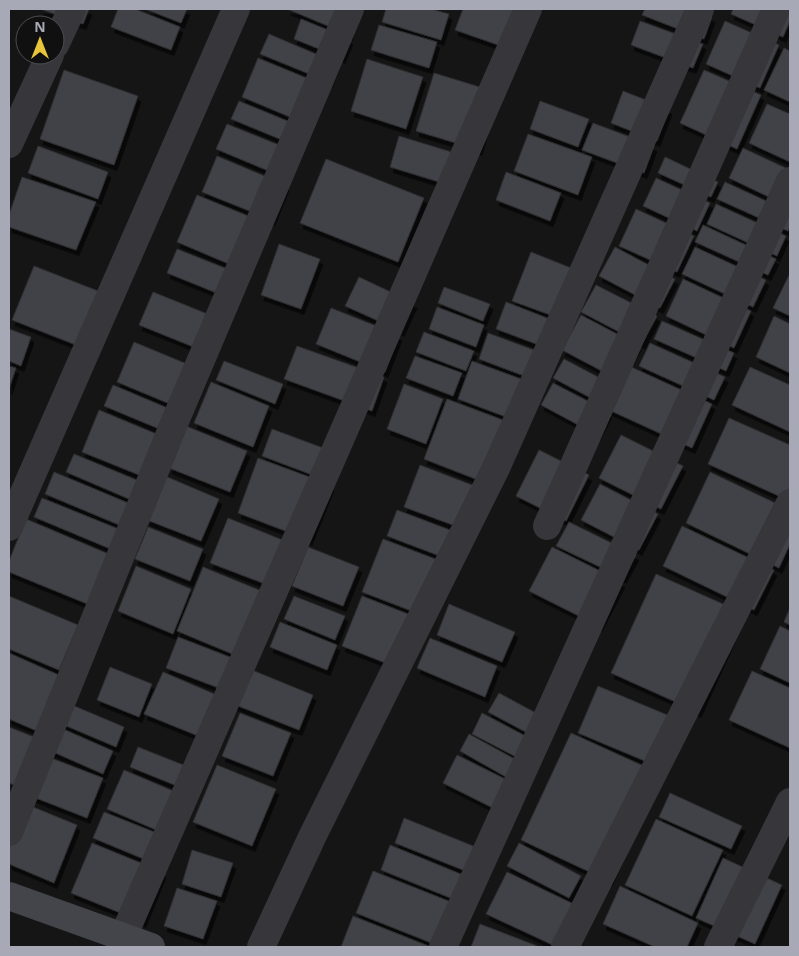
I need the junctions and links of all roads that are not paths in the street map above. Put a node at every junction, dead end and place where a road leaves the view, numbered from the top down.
1 (72, 9) edge
2 (236, 9) edge
3 (350, 9) edge
4 (528, 9) edge
5 (700, 9) edge
6 (776, 9) edge
7 (65, 24) edge
8 (45, 65) edge
9 (9, 144) edge
10 (790, 181) edge
11 (790, 503) edge
12 (547, 526) dead end
13 (9, 527) edge
14 (790, 802) edge
15 (9, 832) edge
16 (9, 896) edge
17 (123, 937) junction
18 (151, 947) edge
19 (262, 947) edge
20 (443, 947) edge
21 (565, 947) edge
22 (718, 947) edge

1 - 7 street
2 - 13 street
3 - 15 street
4 - 17 street
5 - 19 street
6 - 12 street
8 - 9 street
10 - 20 street
11 - 21 street
14 - 22 street
16 - 17 street
17 - 18 street

